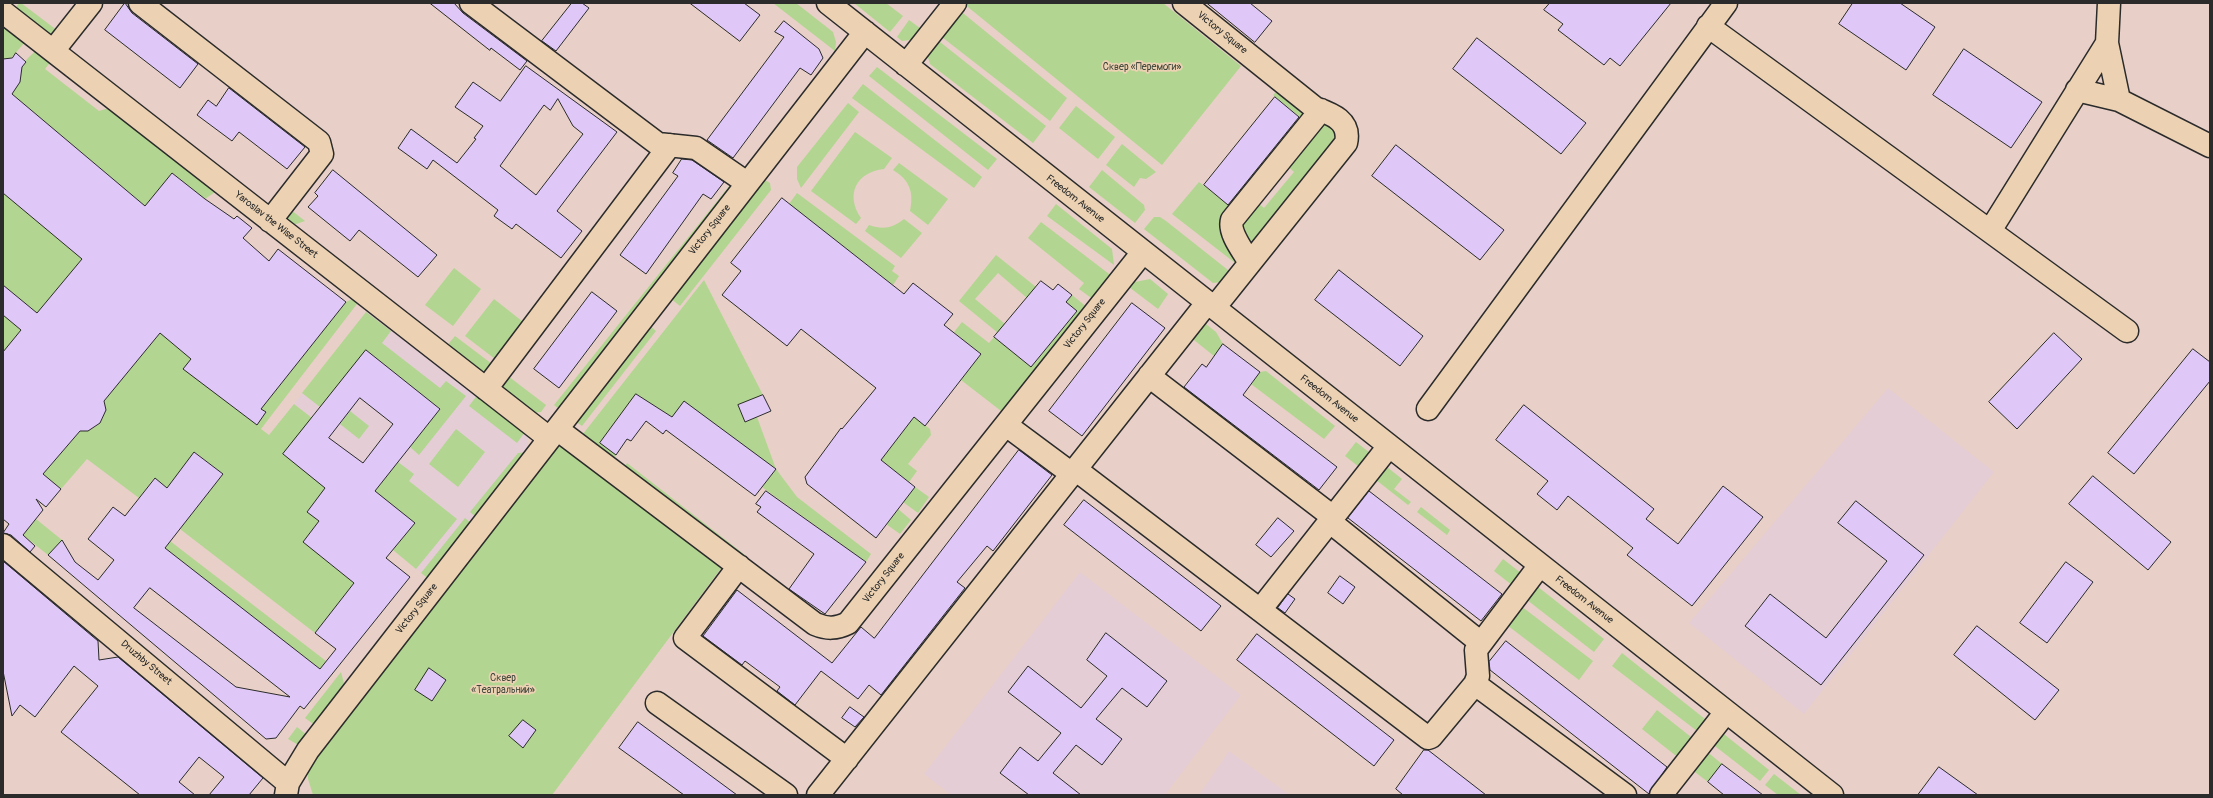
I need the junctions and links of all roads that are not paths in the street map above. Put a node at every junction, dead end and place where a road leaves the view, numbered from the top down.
1 (91, 3) edge
2 (140, 3) edge
3 (471, 3) edge
4 (828, 3) edge
5 (955, 3) edge
6 (1184, 3) edge
7 (1726, 3) edge
8 (2110, 3) edge
9 (3, 12) edge
10 (1708, 26) junction
11 (865, 32) junction
12 (2107, 43) junction
13 (53, 51) junction
14 (906, 65) junction
15 (2077, 90) junction
16 (2120, 100) junction
17 (1321, 110) junction
18 (670, 145) junction
19 (2210, 146) edge
20 (747, 183) junction
21 (270, 221) junction
22 (1990, 231) junction
23 (1142, 252) junction
24 (1250, 263) junction
25 (1210, 305) junction
26 (2127, 331) dead end
27 (1149, 376) junction
28 (486, 389) junction
29 (1428, 409) dead end
30 (1006, 425) junction
31 (553, 433) junction
32 (1389, 446) junction
33 (1074, 471) junction
34 (1331, 519) junction
35 (3, 545) edge
36 (1540, 565) junction
37 (739, 566) junction
38 (1260, 610) junction
39 (1481, 643) junction
40 (1475, 684) junction
41 (657, 704) dead end
42 (1726, 712) junction
43 (847, 759) junction
44 (293, 791) edge
45 (786, 795) edge
46 (818, 795) edge
47 (1625, 795) edge
48 (1661, 795) edge
49 (1832, 795) edge

1 - 13 street
2 - 21 street
3 - 18 street
4 - 11 street, Freedom Avenue
5 - 14 street
6 - 17 street, Victory Square
7 - 10 street
8 - 12 street
9 - 13 street, Yaroslav the Wise Street
10 - 22 street
10 - 29 street
11 - 14 street, Freedom Avenue
11 - 20 street, Victory Square
12 - 15 street
12 - 16 street
13 - 21 street, Yaroslav the Wise Street
14 - 23 street, Freedom Avenue
15 - 16 street
15 - 22 street
16 - 19 street
17 - 24 street
17 - 24 street, Victory Square
18 - 20 street
18 - 28 street
20 - 31 street, Victory Square
21 - 28 street, Yaroslav the Wise Street
22 - 26 street
23 - 25 street, Freedom Avenue
23 - 30 street, Victory Square
24 - 25 street, Victory Square
25 - 27 street, Victory Square
25 - 32 street, Freedom Avenue
27 - 33 street, Victory Square
27 - 34 street
28 - 31 street, Yaroslav the Wise Street
30 - 33 street
30 - 37 street, Victory Square
31 - 37 street, Victory Square
31 - 44 street, Victory Square
32 - 34 street
32 - 36 street, Freedom Avenue
33 - 38 street
33 - 43 street, Victory Square
34 - 38 street
34 - 39 street
35 - 44 street, Druzhby Street
36 - 39 street
36 - 42 street, Freedom Avenue
37 - 43 street
38 - 40 street
39 - 40 street
40 - 47 street
41 - 45 street
42 - 48 street
42 - 49 street, Freedom Avenue
43 - 46 street, Victory Square

